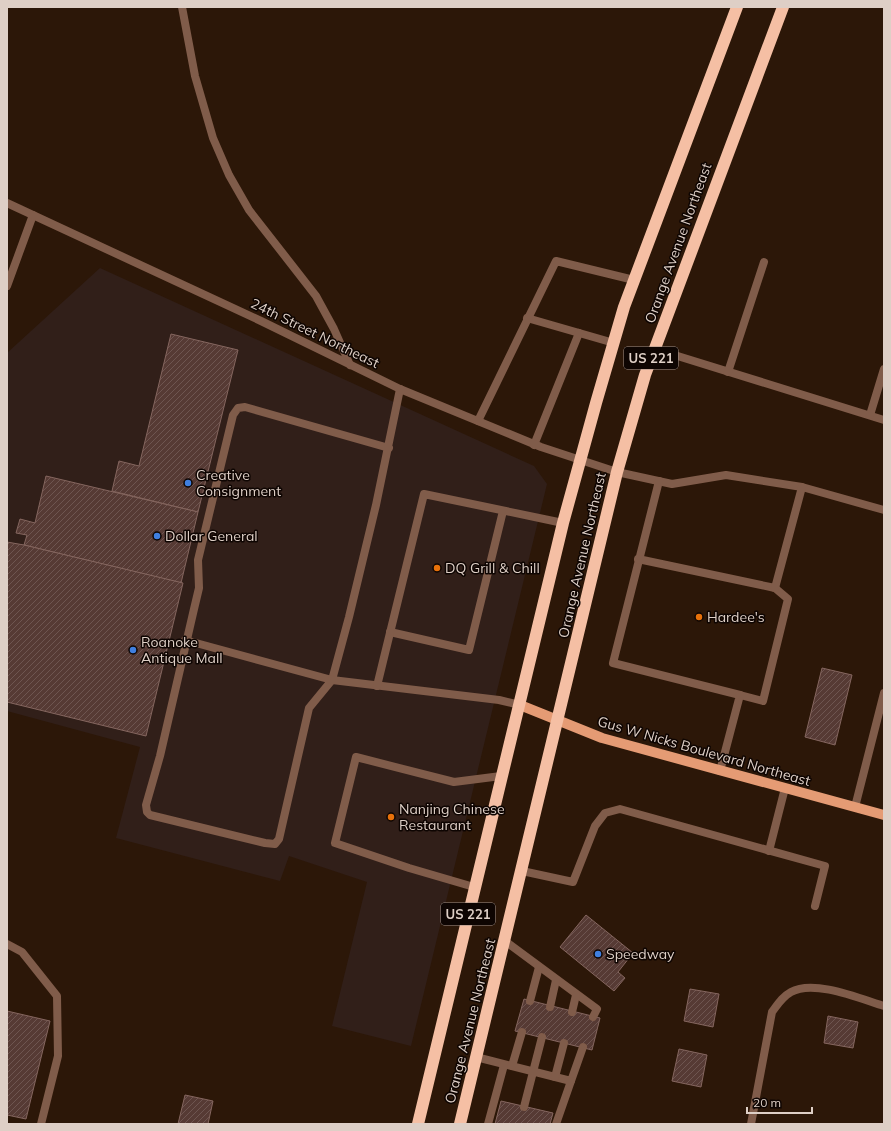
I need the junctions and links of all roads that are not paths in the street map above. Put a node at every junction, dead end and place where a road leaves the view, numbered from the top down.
1 (182, 7) edge
2 (737, 7) edge
3 (783, 7) edge
4 (7, 203) edge
5 (33, 215) junction
6 (764, 262) dead end
7 (634, 280) junction
8 (7, 286) edge
9 (527, 318) junction
10 (579, 333) junction
11 (614, 343) junction
12 (654, 349) junction
13 (350, 365) junction
14 (884, 369) edge
15 (728, 372) junction
16 (400, 389) junction
17 (870, 415) junction
18 (884, 420) edge
19 (478, 421) junction
20 (534, 445) junction
21 (389, 448) junction
22 (580, 460) junction
23 (617, 472) junction
24 (659, 481) junction
25 (802, 487) junction
26 (884, 510) edge
27 (503, 511) junction
28 (563, 523) junction
29 (638, 560) junction
30 (775, 588) junction
31 (390, 632) junction
32 (185, 640) junction
33 (332, 680) junction
34 (377, 686) junction
35 (884, 693) edge
36 (740, 695) junction
37 (520, 705) junction
38 (558, 720) junction
39 (720, 771) junction
40 (501, 776) junction
41 (785, 788) junction
42 (855, 807) junction
43 (884, 815) edge
44 (770, 851) junction
45 (522, 871) junction
46 (474, 887) junction
47 (815, 906) dead end
48 (505, 941) junction
49 (7, 944) edge
50 (539, 966) junction
51 (556, 980) junction
52 (576, 994) junction
53 (530, 1001) dead end
54 (884, 1006) edge
55 (550, 1007) dead end
56 (572, 1012) dead end
57 (593, 1017) dead end
58 (522, 1032) dead end
59 (542, 1037) dead end
60 (564, 1043) dead end
61 (583, 1048) dead end
62 (476, 1057) junction
63 (508, 1065) junction
64 (532, 1071) junction
65 (555, 1077) junction
66 (571, 1081) junction
67 (524, 1107) dead end
68 (41, 1124) edge
69 (418, 1124) edge
70 (460, 1124) edge
71 (488, 1124) edge
72 (556, 1124) edge
73 (751, 1124) edge

1 - 13 street
2 - 7 highway, Orange Avenue Northeast / US 221
3 - 12 highway, Orange Avenue Northeast / US 221
4 - 5 street, 24th Street Northeast
5 - 8 street
5 - 13 street, 24th Street Northeast
6 - 15 street
7 - 9 street
7 - 11 highway, Orange Avenue Northeast / US 221
9 - 10 street
9 - 19 street
10 - 11 street
10 - 20 street
11 - 22 highway, Orange Avenue Northeast / US 221
12 - 15 street
12 - 23 highway, Orange Avenue Northeast / US 221
13 - 16 street, 24th Street Northeast
14 - 17 street
15 - 17 street
16 - 19 street, 24th Street Northeast
16 - 21 street
17 - 18 street
19 - 20 street, 24th Street Northeast
20 - 22 street, 24th Street Northeast
21 - 32 street
21 - 33 street
22 - 23 street, 24th Street Northeast
22 - 28 highway, Orange Avenue Northeast / US 221
23 - 24 street, 24th Street Northeast
23 - 38 highway, Orange Avenue Northeast / US 221
24 - 25 street, 24th Street Northeast
24 - 29 street
25 - 26 street, 24th Street Northeast
25 - 30 street
27 - 28 street
27 - 31 street
27 - 31 street
28 - 37 highway, Orange Avenue Northeast / US 221
29 - 30 street
29 - 36 street
30 - 36 street
31 - 34 street
32 - 33 street
32 - 33 street
33 - 34 street
34 - 37 street
35 - 42 street
36 - 39 street
37 - 38 main road, Gus W Nicks Boulevard Northeast
37 - 40 highway, Orange Avenue Northeast / US 221
38 - 39 main road, Gus W Nicks Boulevard Northeast
38 - 45 highway, Orange Avenue Northeast / US 221
39 - 41 main road, Gus W Nicks Boulevard Northeast
40 - 46 highway, Orange Avenue Northeast / US 221
40 - 46 street
41 - 42 main road, Gus W Nicks Boulevard Northeast
41 - 44 street
42 - 43 main road, Gus W Nicks Boulevard Northeast
44 - 45 street
44 - 47 street
45 - 48 highway, Orange Avenue Northeast / US 221
46 - 69 highway, Orange Avenue Northeast / US 221
48 - 50 street
48 - 62 highway, Orange Avenue Northeast / US 221
49 - 68 street
50 - 51 street
50 - 53 street
51 - 52 street
51 - 55 street
52 - 56 street
52 - 57 street
54 - 73 street
58 - 63 street
59 - 64 street
60 - 65 street
61 - 66 street
62 - 63 street
62 - 70 highway, Orange Avenue Northeast / US 221
63 - 64 street
63 - 71 street
64 - 65 street
64 - 67 street
65 - 66 street
66 - 72 street

